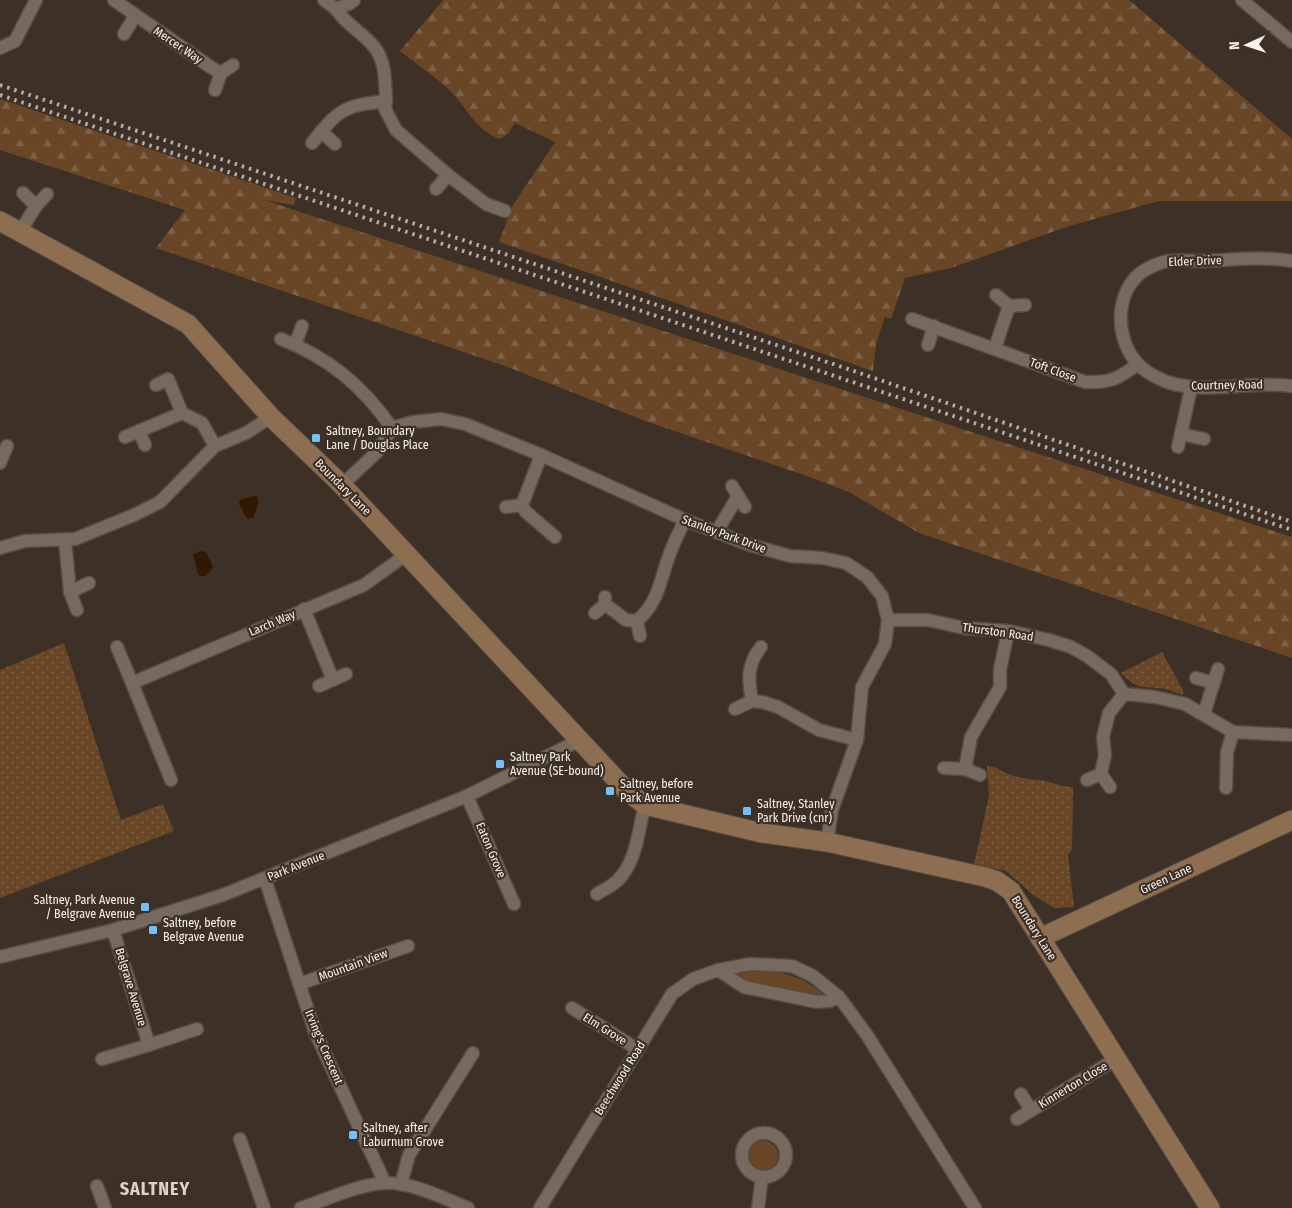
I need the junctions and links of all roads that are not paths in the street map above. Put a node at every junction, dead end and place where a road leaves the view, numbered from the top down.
1 (36, 0) edge
2 (114, 0) edge
3 (324, 0) edge
4 (354, 0) edge
5 (1242, 0) edge
6 (336, 9) junction
7 (135, 16) junction
8 (124, 34) dead end
9 (1292, 42) edge
10 (0, 48) edge
11 (233, 65) dead end
12 (221, 73) junction
13 (215, 90) dead end
14 (386, 101) junction
15 (321, 132) junction
16 (312, 143) dead end
17 (335, 144) dead end
18 (448, 175) junction
19 (436, 189) dead end
20 (23, 193) dead end
21 (47, 194) dead end
22 (36, 206) junction
23 (505, 210) dead end
24 (0, 221) edge
25 (20, 232) junction
26 (1292, 261) edge
27 (996, 296) dead end
28 (1026, 305) dead end
29 (1009, 306) junction
30 (912, 319) dead end
31 (302, 326) dead end
32 (934, 326) junction
33 (281, 339) dead end
34 (295, 345) junction
35 (928, 345) dead end
36 (995, 348) junction
37 (1138, 364) junction
38 (156, 385) dead end
39 (1292, 386) edge
40 (1191, 388) junction
41 (182, 413) junction
42 (271, 417) junction
43 (392, 428) junction
44 (139, 431) junction
45 (1181, 434) junction
46 (125, 437) dead end
47 (1204, 439) dead end
48 (145, 445) dead end
49 (7, 446) dead end
50 (215, 446) junction
51 (1178, 447) dead end
52 (541, 455) junction
53 (0, 463) edge
54 (342, 485) junction
55 (738, 496) dead end
56 (522, 505) junction
57 (506, 506) dead end
58 (684, 520) junction
59 (717, 531) junction
60 (554, 537) dead end
61 (65, 540) junction
62 (0, 548) edge
63 (407, 554) junction
64 (89, 583) dead end
65 (70, 592) junction
66 (304, 609) junction
67 (78, 610) dead end
68 (594, 613) dead end
69 (888, 620) junction
70 (637, 621) junction
71 (1008, 631) junction
72 (640, 636) dead end
73 (116, 647) dead end
74 (761, 647) dead end
75 (1218, 670) dead end
76 (346, 674) dead end
77 (1196, 678) dead end
78 (333, 680) junction
79 (132, 683) junction
80 (1214, 683) junction
81 (320, 686) dead end
82 (1124, 694) junction
83 (752, 701) junction
84 (735, 709) dead end
85 (1204, 714) junction
86 (1233, 732) junction
87 (1292, 735) edge
88 (580, 740) junction
89 (858, 740) junction
90 (944, 768) dead end
91 (965, 769) junction
92 (1101, 774) junction
93 (980, 775) dead end
94 (171, 780) dead end
95 (1087, 780) dead end
96 (1110, 786) dead end
97 (1226, 788) dead end
98 (467, 796) junction
99 (645, 805) junction
100 (1292, 820) edge
101 (828, 842) junction
102 (265, 878) junction
103 (597, 894) dead end
104 (514, 904) dead end
105 (113, 930) junction
106 (1040, 938) junction
107 (408, 946) dead end
108 (0, 956) edge
109 (718, 970) junction
110 (299, 984) junction
111 (839, 996) junction
112 (572, 1008) dead end
113 (197, 1030) dead end
114 (148, 1045) junction
115 (637, 1049) junction
116 (473, 1053) dead end
117 (102, 1059) dead end
118 (1116, 1059) junction
119 (1021, 1094) dead end
120 (1031, 1110) junction
121 (1017, 1119) dead end
122 (240, 1139) dead end
123 (762, 1177) dead end
124 (385, 1183) junction
125 (401, 1184) junction
126 (97, 1186) dead end
127 (105, 1208) edge
128 (264, 1208) edge
129 (301, 1208) edge
130 (468, 1208) edge
131 (540, 1208) edge
132 (758, 1208) edge
133 (976, 1208) edge
134 (1210, 1208) edge

1 - 10 street
2 - 7 street, Mercer Way
3 - 6 street
4 - 6 street
5 - 9 street
6 - 14 street
7 - 8 street
7 - 12 street, Mercer Way
11 - 12 street
12 - 13 street
14 - 15 street
14 - 18 street
15 - 16 street
15 - 17 street
18 - 19 street
18 - 23 street
20 - 22 street
21 - 22 street
22 - 25 street
24 - 25 street, Boundary Lane
25 - 42 street, Boundary Lane
26 - 37 street, Elder Drive
27 - 29 street
28 - 29 street
29 - 36 street
30 - 32 street, Toft Close
31 - 34 street
32 - 35 street
32 - 36 street, Toft Close
33 - 34 street
34 - 43 street
36 - 37 street, Toft Close
37 - 40 street, Courtney Road
38 - 41 street
39 - 40 street, Courtney Road
40 - 45 street
41 - 44 street
41 - 50 street
42 - 50 street
42 - 54 street, Boundary Lane
43 - 52 street, Stanley Park Drive
43 - 54 street
44 - 46 street
44 - 48 street
45 - 47 street
45 - 51 street
49 - 53 street
50 - 61 street
52 - 56 street
52 - 58 street, Stanley Park Drive
54 - 63 street, Boundary Lane
55 - 59 street
56 - 57 street
56 - 60 street
58 - 59 street, Stanley Park Drive
58 - 70 street
59 - 69 street, Stanley Park Drive
61 - 62 street
61 - 65 street
63 - 66 street, Larch Way
63 - 88 street, Boundary Lane
64 - 65 street
65 - 67 street
66 - 78 street
66 - 79 street, Larch Way
68 - 70 street
69 - 71 street, Thurston Road
69 - 89 street, Stanley Park Drive
70 - 72 street
71 - 82 street, Thurston Road
71 - 91 street
73 - 79 street
74 - 83 street
75 - 80 street
76 - 78 street
77 - 80 street
78 - 81 street
79 - 94 street
80 - 85 street
82 - 85 street
82 - 92 street
83 - 84 street
83 - 89 street
85 - 86 street
86 - 87 street
86 - 97 street
88 - 98 street, Park Avenue
88 - 99 street, Boundary Lane
89 - 101 street, Stanley Park Drive
90 - 91 street
91 - 93 street
92 - 95 street
92 - 96 street
98 - 102 street, Park Avenue
98 - 104 street, Eaton Grove
99 - 101 street, Boundary Lane
99 - 103 street
100 - 106 street, Green Lane
101 - 106 street, Boundary Lane
102 - 105 street, Park Avenue
102 - 110 street, Irving's Crescent
105 - 108 street, Park Avenue
105 - 114 street, Belgrave Avenue
106 - 118 street, Boundary Lane
107 - 110 street, Mountain View
109 - 111 street
109 - 111 street, Beechwood Road
109 - 115 street, Beechwood Road
110 - 124 street, Irving's Crescent
111 - 133 street, Beechwood Road
112 - 115 street, Elm Grove
113 - 114 street
114 - 117 street
115 - 131 street, Beechwood Road
116 - 125 street
118 - 120 street, Kinnerton Close
118 - 134 street, Boundary Lane
119 - 120 street, Kinnerton Close
120 - 121 street, Kinnerton Close
122 - 128 street
123 - 132 street
124 - 125 street
124 - 129 street
125 - 130 street
126 - 127 street

